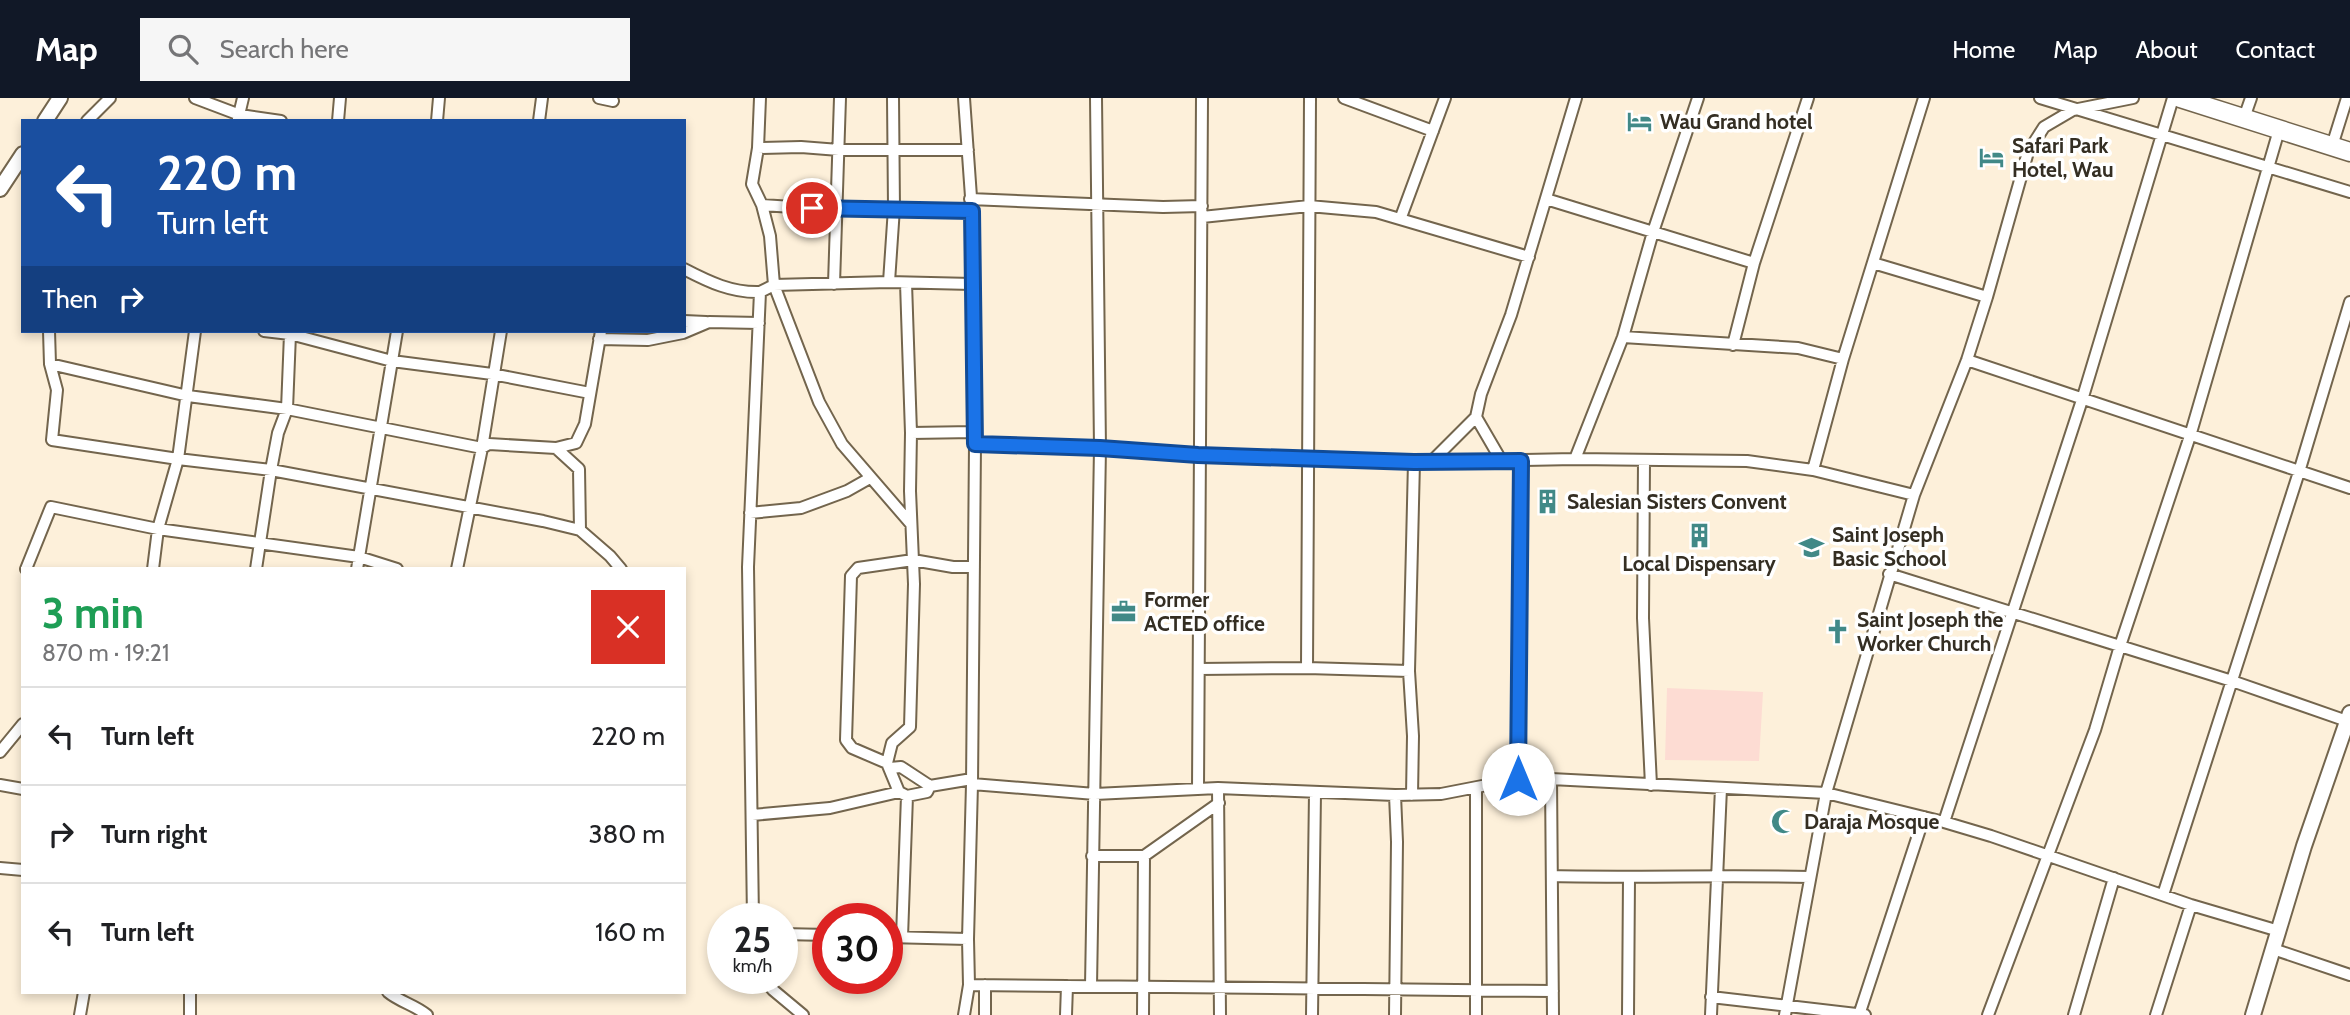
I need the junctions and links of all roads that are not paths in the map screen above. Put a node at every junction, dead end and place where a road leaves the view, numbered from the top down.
1 (60, 98) edge
2 (110, 98) edge
3 (195, 98) edge
4 (243, 98) edge
5 (340, 98) edge
6 (439, 98) edge
7 (542, 98) edge
8 (598, 98) edge
9 (762, 98) edge
10 (840, 98) edge
11 (893, 98) edge
12 (964, 98) edge
13 (1096, 98) edge
14 (1202, 98) edge
15 (1310, 98) edge
16 (1344, 98) edge
17 (1445, 98) edge
18 (1576, 98) edge
19 (1698, 98) edge
20 (1808, 98) edge
21 (1924, 98) edge
22 (2040, 98) edge
23 (2133, 98) edge
24 (2173, 98) edge
25 (2180, 98) edge
26 (2251, 98) edge
27 (2347, 98) edge
28 (613, 102) dead end
29 (2073, 110) junction
30 (239, 118) edge
31 (2244, 118) junction
32 (46, 119) edge
33 (89, 119) edge
34 (338, 119) edge
35 (437, 119) edge
36 (539, 119) edge
37 (2279, 130) junction
38 (1433, 131) junction
39 (2162, 135) junction
40 (2332, 146) junction
41 (758, 148) junction
42 (894, 149) junction
43 (839, 150) junction
44 (968, 150) junction
45 (2350, 152) edge
46 (21, 158) edge
47 (2268, 166) junction
48 (0, 189) edge
49 (2350, 192) edge
50 (1546, 199) junction
51 (1099, 203) junction
52 (762, 205) junction
53 (971, 205) junction
54 (1309, 206) junction
55 (894, 208) junction
56 (836, 210) junction
57 (1202, 211) junction
58 (1401, 217) junction
59 (1653, 232) junction
60 (1529, 257) junction
61 (1754, 263) junction
62 (1873, 263) junction
63 (686, 270) edge
64 (889, 282) junction
65 (906, 283) junction
66 (834, 284) junction
67 (972, 284) junction
68 (774, 285) junction
69 (760, 292) junction
70 (1987, 297) junction
71 (2350, 302) edge
72 (686, 321) edge
73 (709, 322) junction
74 (759, 323) junction
75 (686, 332) edge
76 (49, 333) edge
77 (195, 333) edge
78 (291, 333) edge
79 (294, 333) edge
80 (397, 333) edge
81 (501, 333) edge
82 (683, 333) edge
83 (600, 335) edge
84 (1623, 337) junction
85 (1733, 345) junction
86 (1843, 359) junction
87 (1967, 360) junction
88 (392, 361) junction
89 (50, 364) junction
90 (492, 374) junction
91 (590, 393) junction
92 (188, 396) junction
93 (2082, 400) junction
94 (287, 409) junction
95 (1476, 418) junction
96 (381, 428) junction
97 (974, 432) junction
98 (911, 433) junction
99 (2190, 436) junction
100 (975, 444) junction
101 (482, 448) junction
102 (556, 448) junction
103 (1100, 448) junction
104 (1198, 455) junction
105 (1307, 458) junction
106 (178, 459) junction
107 (1575, 459) junction
108 (1501, 460) junction
109 (1644, 460) junction
110 (1432, 461) junction
111 (1521, 461) junction
112 (1414, 462) junction
113 (271, 470) junction
114 (1813, 470) junction
115 (2299, 472) junction
116 (870, 478) junction
117 (2350, 488) edge
118 (370, 489) junction
119 (1914, 495) junction
120 (470, 506) junction
121 (750, 513) junction
122 (911, 524) junction
123 (158, 530) junction
124 (580, 530) junction
125 (258, 544) junction
126 (913, 560) junction
127 (358, 563) edge
128 (27, 567) edge
129 (153, 567) edge
130 (256, 567) edge
131 (384, 567) edge
132 (457, 567) edge
133 (619, 567) edge
134 (974, 567) junction
135 (1889, 573) junction
136 (2012, 611) junction
137 (2120, 646) junction
138 (1307, 668) junction
139 (1199, 669) junction
140 (1409, 671) junction
141 (2232, 681) junction
142 (2348, 717) edge
143 (21, 726) edge
144 (0, 752) edge
145 (889, 765) junction
146 (1518, 779) junction
147 (1551, 779) junction
148 (972, 782) junction
149 (0, 785) edge
150 (1651, 785) junction
151 (930, 786) junction
152 (1476, 788) junction
153 (1721, 788) junction
154 (21, 789) edge
155 (1198, 789) junction
156 (1218, 789) junction
157 (1315, 793) junction
158 (1826, 793) junction
159 (903, 794) junction
160 (1095, 794) junction
161 (1412, 794) junction
162 (1395, 795) junction
163 (1219, 803) junction
164 (752, 815) junction
165 (1924, 817) junction
166 (1944, 822) junction
167 (1092, 856) junction
168 (1144, 856) junction
169 (2050, 856) junction
170 (0, 868) edge
171 (21, 870) edge
172 (1717, 875) junction
173 (1553, 876) junction
174 (1810, 877) junction
175 (1629, 878) junction
176 (2114, 878) junction
177 (2163, 895) junction
178 (753, 903) edge
179 (902, 903) edge
180 (2191, 905) junction
181 (2278, 932) junction
182 (903, 937) edge
183 (968, 939) junction
184 (2273, 949) junction
185 (2350, 975) edge
186 (970, 985) junction
187 (985, 985) junction
188 (1067, 986) junction
189 (1091, 986) junction
190 (1143, 986) junction
191 (1220, 987) junction
192 (1311, 987) junction
193 (1394, 988) junction
194 (1476, 991) junction
195 (1553, 991) junction
196 (84, 994) edge
197 (190, 994) edge
198 (390, 994) edge
199 (778, 994) edge
200 (1712, 997) junction
201 (1786, 1010) edge
202 (1861, 1014) edge
203 (80, 1015) edge
204 (190, 1015) edge
205 (427, 1015) edge
206 (803, 1015) edge
207 (964, 1015) edge
208 (985, 1015) edge
209 (1066, 1015) edge
210 (1143, 1015) edge
211 (1220, 1015) edge
212 (1312, 1015) edge
213 (1395, 1015) edge
214 (1476, 1015) edge
215 (1553, 1015) edge
216 (1628, 1015) edge
217 (1711, 1015) edge
218 (1989, 1015) edge
219 (2074, 1015) edge
220 (2156, 1015) edge
221 (2253, 1015) edge

1 - 32 street
2 - 33 street
3 - 30 street
4 - 30 street
5 - 34 street
6 - 35 street
7 - 36 street
8 - 28 street
9 - 41 street
10 - 43 street
11 - 42 street
12 - 44 street
13 - 51 street
14 - 57 street
15 - 54 street
16 - 38 street
17 - 38 street
18 - 50 street
19 - 59 street
20 - 61 street
21 - 62 street
22 - 29 street
23 - 29 street
24 - 39 street
25 - 31 main road
26 - 31 street
27 - 40 street
29 - 39 street
29 - 70 street
31 - 37 main road
37 - 40 main road
37 - 47 street
38 - 58 street
39 - 47 street
39 - 93 street
40 - 45 main road
41 - 43 street
41 - 52 street
42 - 43 street
42 - 44 street
42 - 55 street
43 - 56 street
44 - 53 street
46 - 48 street
47 - 49 street
47 - 99 street
50 - 59 street
50 - 60 street
51 - 53 street
51 - 57 street
51 - 103 street
52 - 56 street
52 - 68 street
53 - 55 street
53 - 67 street
54 - 57 street
54 - 58 street
54 - 105 street
55 - 56 street
55 - 64 street
56 - 66 street
57 - 104 street
58 - 60 street
59 - 61 street
59 - 84 street
60 - 95 street
61 - 85 street
62 - 70 street
62 - 86 street
63 - 69 street
64 - 65 street
64 - 66 street
65 - 67 street
65 - 98 street
66 - 68 street
67 - 97 street
68 - 69 street
68 - 116 street
69 - 74 street
70 - 87 street
71 - 115 street
72 - 73 street
73 - 74 street
73 - 75 street
74 - 121 street
76 - 89 street
77 - 92 street
78 - 94 street
79 - 88 street
80 - 88 street
81 - 90 street
82 - 83 street
83 - 91 street
84 - 85 street
84 - 107 street
85 - 86 street
86 - 114 street
87 - 93 street
87 - 119 street
88 - 90 street
88 - 96 street
89 - 92 street
89 - 106 street
90 - 91 street
90 - 101 street
91 - 102 street
92 - 94 street
92 - 106 street
93 - 99 street
93 - 136 street
94 - 96 street
94 - 113 street
95 - 108 street
95 - 110 street
96 - 101 street
96 - 118 street
97 - 98 street
97 - 100 street
98 - 122 street
99 - 115 street
99 - 137 street
100 - 103 street
100 - 134 street
101 - 102 street
101 - 120 street
102 - 124 street
103 - 104 street
103 - 160 street
104 - 105 street
104 - 139 street
105 - 112 street
105 - 138 street
106 - 113 street
106 - 123 street
107 - 109 street
107 - 111 street
108 - 110 street
108 - 111 street
109 - 114 street
109 - 150 street
110 - 112 street
111 - 146 street
112 - 140 street
113 - 118 street
113 - 125 street
114 - 119 street
115 - 117 street
115 - 141 street
116 - 121 street
116 - 122 street
118 - 120 street
118 - 127 street
119 - 135 street
120 - 124 street
120 - 132 street
121 - 164 street
122 - 126 street
123 - 125 street
123 - 128 street
123 - 129 street
124 - 133 street
125 - 127 street
125 - 130 street
126 - 134 street
126 - 145 street
126 - 145 street
127 - 131 street
134 - 148 street
135 - 136 street
135 - 158 street
136 - 137 street
136 - 166 street
137 - 141 street
137 - 169 street
138 - 139 street
138 - 140 street
139 - 155 street
140 - 161 street
141 - 142 street
141 - 177 street
142 - 181 street
143 - 144 street
145 - 151 street
145 - 159 street
146 - 147 street
146 - 152 street
147 - 150 street
147 - 173 street
148 - 151 street
148 - 160 street
148 - 183 street
149 - 154 street
150 - 153 street
151 - 159 street
152 - 161 street
152 - 194 street
153 - 158 street
153 - 172 street
155 - 156 street
155 - 160 street
156 - 157 street
156 - 163 street
157 - 162 street
157 - 192 street
158 - 165 street
158 - 174 street
159 - 164 street
159 - 179 street
160 - 167 street
161 - 162 street
162 - 193 street
163 - 168 street
163 - 191 street
164 - 178 street
165 - 166 street
165 - 202 street
166 - 169 street
167 - 168 street
167 - 189 street
168 - 190 street
169 - 176 street
169 - 218 street
170 - 171 street
172 - 174 street
172 - 175 street
172 - 200 street
173 - 175 street
173 - 195 street
174 - 201 street
175 - 216 street
176 - 177 street
176 - 219 street
177 - 180 street
180 - 181 street
180 - 220 street
181 - 184 street
182 - 183 street
183 - 186 street
184 - 185 street
184 - 221 street
186 - 187 street
186 - 207 street
187 - 188 street
187 - 208 street
188 - 189 street
188 - 209 street
189 - 190 street
190 - 191 street
190 - 210 street
191 - 192 street
191 - 211 street
192 - 193 street
192 - 212 street
193 - 194 street
193 - 213 street
194 - 195 street
194 - 214 street
195 - 215 street
196 - 203 street
197 - 204 street
198 - 205 street
199 - 206 street
200 - 201 street
200 - 217 street
201 - 202 street

